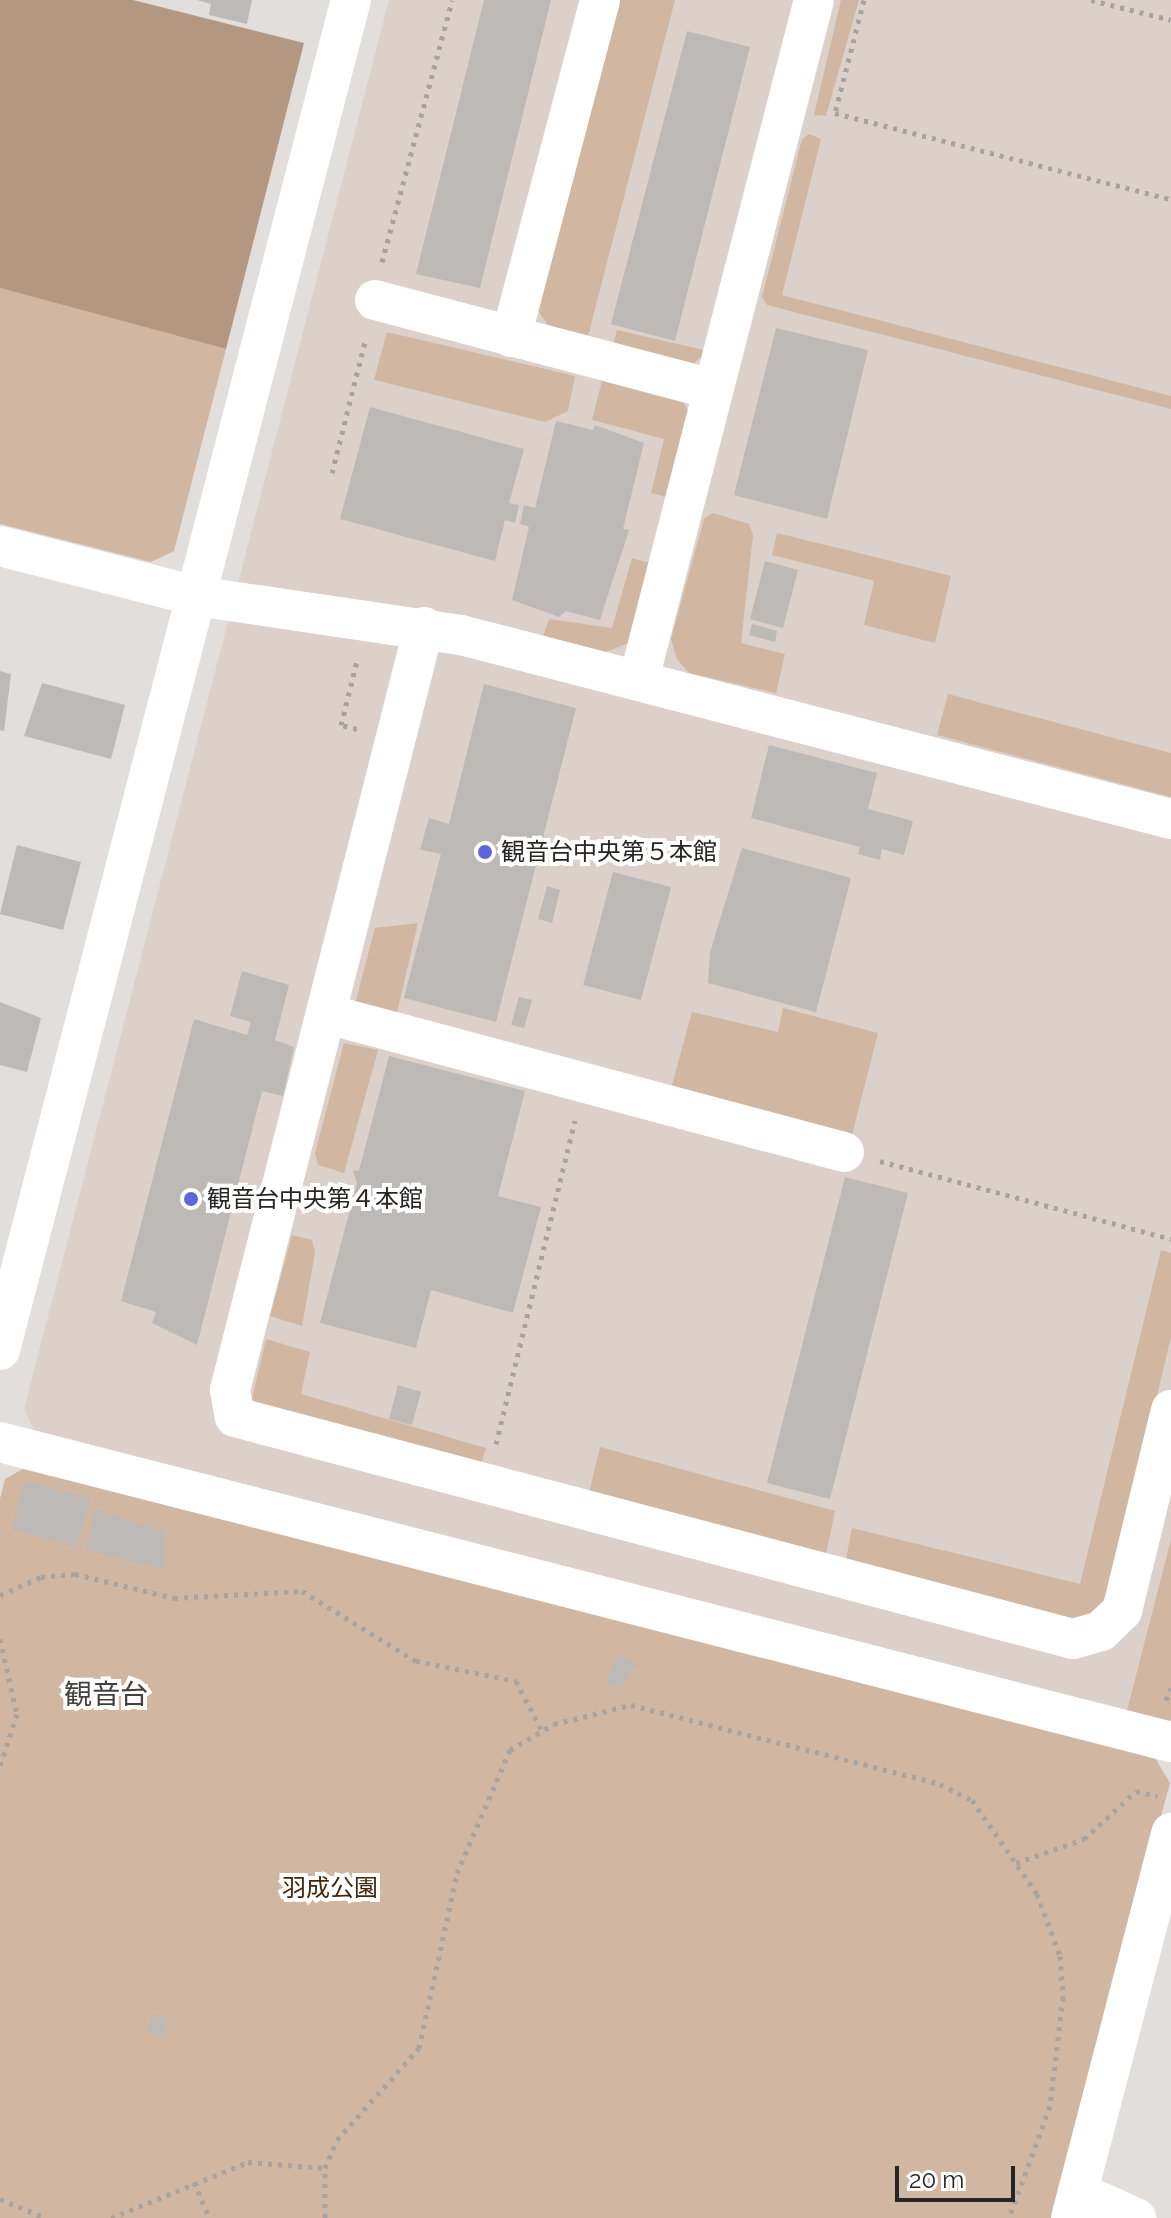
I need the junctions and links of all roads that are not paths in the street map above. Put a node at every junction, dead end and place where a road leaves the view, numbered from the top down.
1 (351, 0) edge
2 (600, 0) edge
3 (808, 1) edge
4 (375, 300) road end
5 (511, 337) junction
6 (713, 389) junction
7 (0, 546) edge
8 (196, 596) junction
9 (424, 627) junction
10 (639, 679) junction
11 (1171, 819) edge
12 (327, 1014) junction
13 (844, 1152) road end
14 (0, 1350) edge
15 (1171, 1410) edge
16 (0, 1442) edge
17 (1171, 1742) edge
18 (1171, 1833) edge
19 (1075, 2205) edge
20 (1136, 2218) edge

1 - 8 street
2 - 5 street
3 - 6 street
4 - 5 street
5 - 6 street
6 - 10 street
7 - 8 street
8 - 9 street
8 - 14 street
9 - 10 street
9 - 12 street
10 - 11 street
12 - 13 street
12 - 15 street
16 - 17 street
18 - 19 street
19 - 20 street

